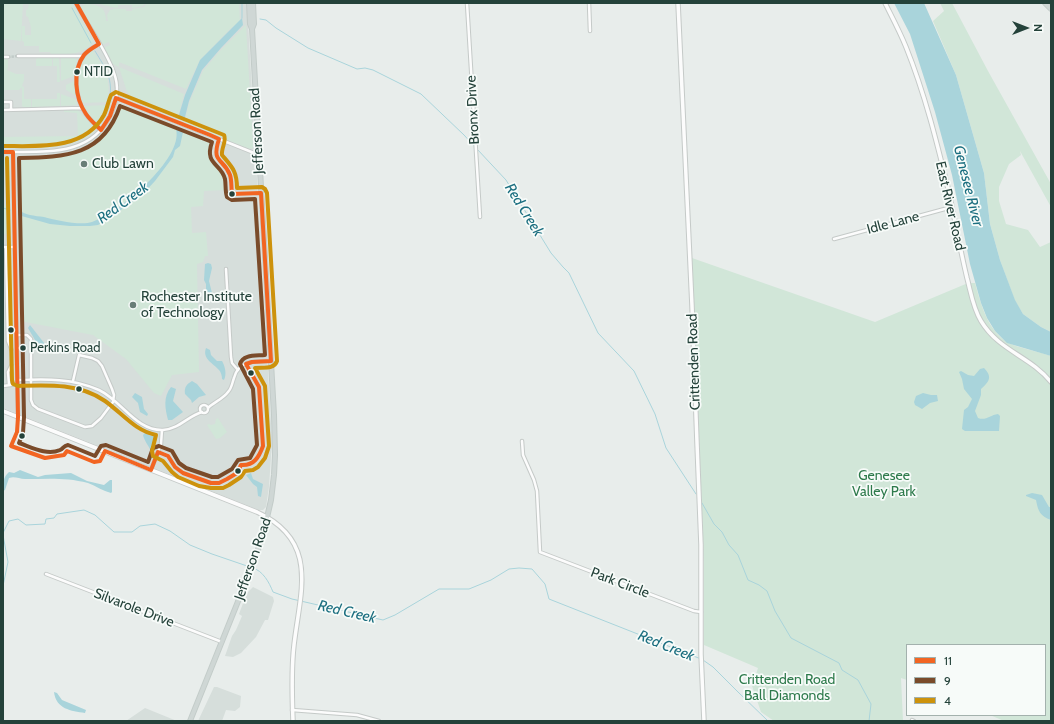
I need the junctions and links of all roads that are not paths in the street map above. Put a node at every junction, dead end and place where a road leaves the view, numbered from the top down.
1 (76, 3) edge
2 (249, 3) edge
3 (253, 3) edge
4 (467, 3) edge
5 (589, 3) edge
6 (678, 3) edge
7 (885, 3) edge
8 (1045, 3) edge
9 (1051, 9) edge
10 (252, 29) junction
11 (590, 31) dead end
12 (99, 44) junction
13 (18, 56) tunnel mouth
14 (83, 56) junction
15 (3, 57) edge
16 (8, 57) tunnel mouth
17 (116, 98) junction
18 (3, 102) edge
19 (82, 108) junction
20 (3, 110) edge
21 (11, 110) junction
22 (101, 130) junction
23 (3, 152) edge
24 (13, 152) junction
25 (259, 153) junction
26 (952, 208) junction
27 (480, 217) dead end
28 (834, 239) dead end
29 (5, 247) edge
30 (15, 247) junction
31 (226, 269) dead end
32 (17, 335) junction
33 (271, 361) junction
34 (238, 370) junction
35 (18, 380) junction
36 (31, 380) junction
37 (73, 382) junction
38 (1051, 382) edge
39 (18, 384) junction
40 (9, 385) junction
41 (3, 386) edge
42 (113, 399) junction
43 (208, 406) junction
44 (3, 411) edge
45 (202, 411) junction
46 (18, 416) junction
47 (162, 430) junction
48 (522, 441) dead end
49 (151, 470) junction
50 (268, 517) junction
51 (46, 574) dead end
52 (701, 612) junction
53 (222, 642) junction
54 (292, 710) junction
55 (190, 721) edge
56 (293, 721) edge
57 (379, 721) edge
58 (704, 721) edge

1 - 12 street
2 - 10 main road, Jefferson Road
3 - 10 main road, Jefferson Road
4 - 27 street, Bronx Drive
5 - 11 street
6 - 52 street, Crittenden Road
7 - 26 street, East River Road
8 - 9 main road
10 - 25 main road, Jefferson Road
12 - 14 street
12 - 17 street
13 - 14 street
14 - 19 street
15 - 16 street
17 - 22 street
17 - 25 street
18 - 21 street
19 - 21 street
19 - 22 street
20 - 21 street
22 - 24 street
23 - 24 street
24 - 30 street
25 - 33 main road, Jefferson Road
26 - 28 street, Idle Lane
26 - 38 street, East River Road
29 - 30 street
29 - 40 street
30 - 32 street
31 - 34 street
32 - 35 street
32 - 36 street
33 - 34 street
33 - 50 main road, Jefferson Road
34 - 43 street
35 - 36 street
35 - 39 street
36 - 37 street
36 - 42 street
37 - 42 street
37 - 42 street
39 - 40 street
39 - 46 street
40 - 41 street
42 - 47 street
43 - 45 street
43 - 45 street
44 - 46 street
45 - 47 street
46 - 49 street
47 - 49 street
48 - 52 street, Park Circle
49 - 50 street
50 - 53 main road, Jefferson Road
50 - 54 street
51 - 53 street, Silvarole Drive
52 - 58 street, Crittenden Road
53 - 55 main road, Jefferson Road
54 - 56 street
54 - 57 street

